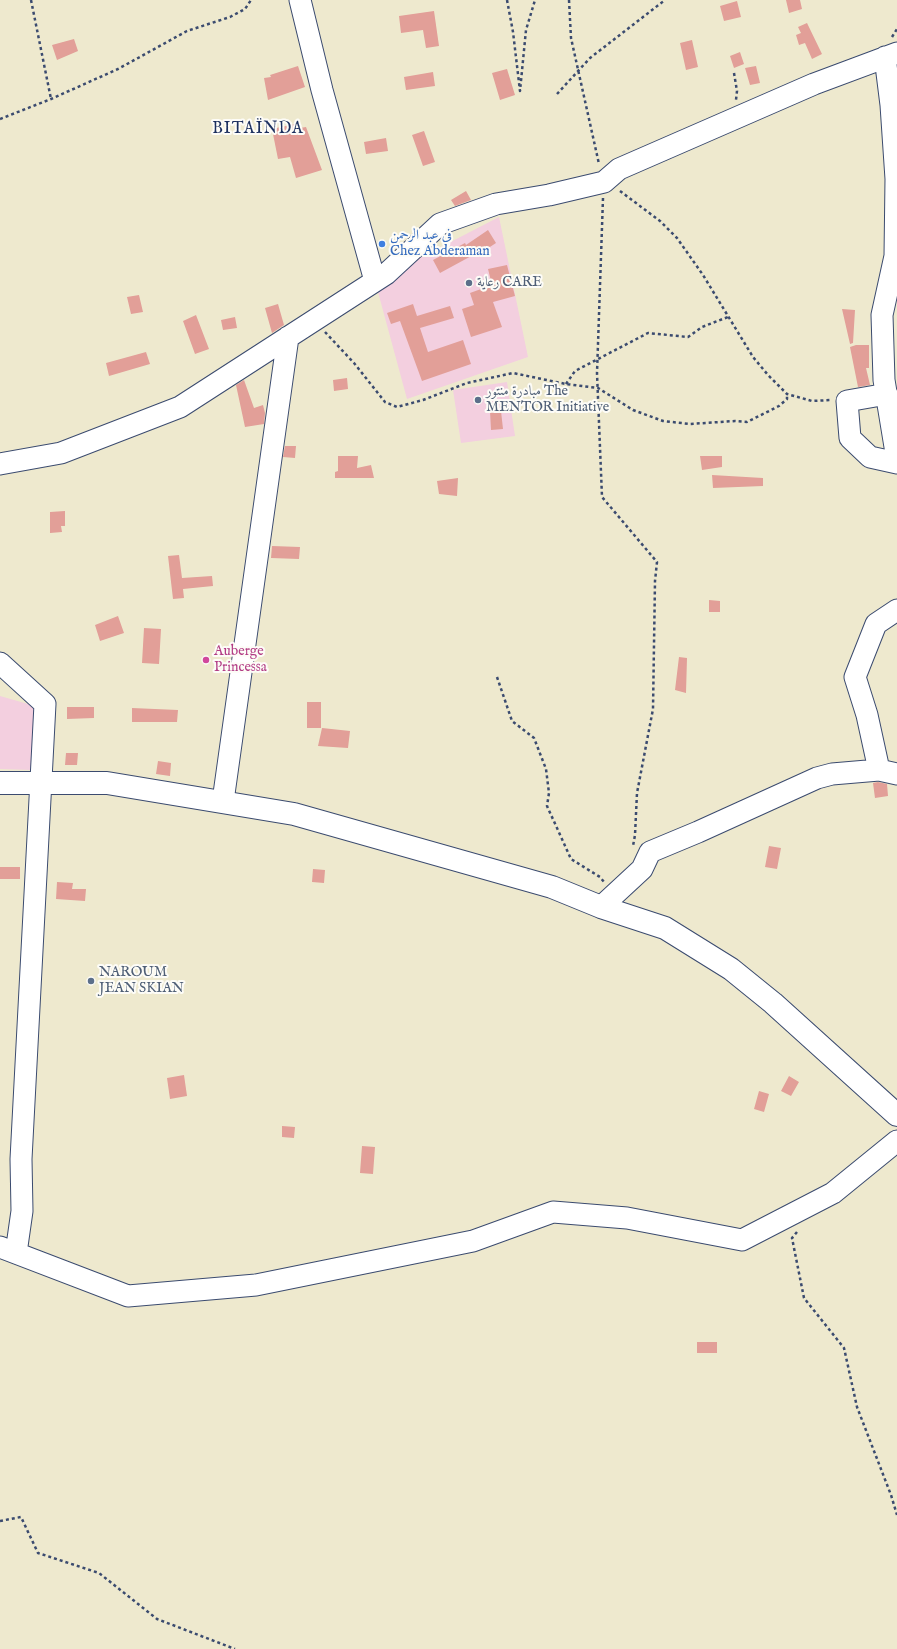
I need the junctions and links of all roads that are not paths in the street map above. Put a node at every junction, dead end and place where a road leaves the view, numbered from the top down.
1 (300, 0) edge
2 (891, 55) edge
3 (375, 281) junction
4 (288, 337) junction
5 (887, 394) junction
6 (897, 459) edge
7 (897, 463) edge
8 (0, 464) edge
9 (897, 610) edge
10 (0, 664) edge
11 (888, 772) edge
12 (0, 783) edge
13 (40, 783) junction
14 (223, 801) junction
15 (601, 907) junction
16 (897, 1116) edge
17 (897, 1141) edge
18 (8, 1250) edge

1 - 3 street
2 - 3 street
2 - 5 street
3 - 4 street
4 - 8 street
4 - 14 street
5 - 6 street
5 - 7 street
9 - 11 street
10 - 13 street
11 - 15 street
12 - 13 main road
13 - 14 main road
13 - 18 street
14 - 15 main road
15 - 16 main road
17 - 18 street

